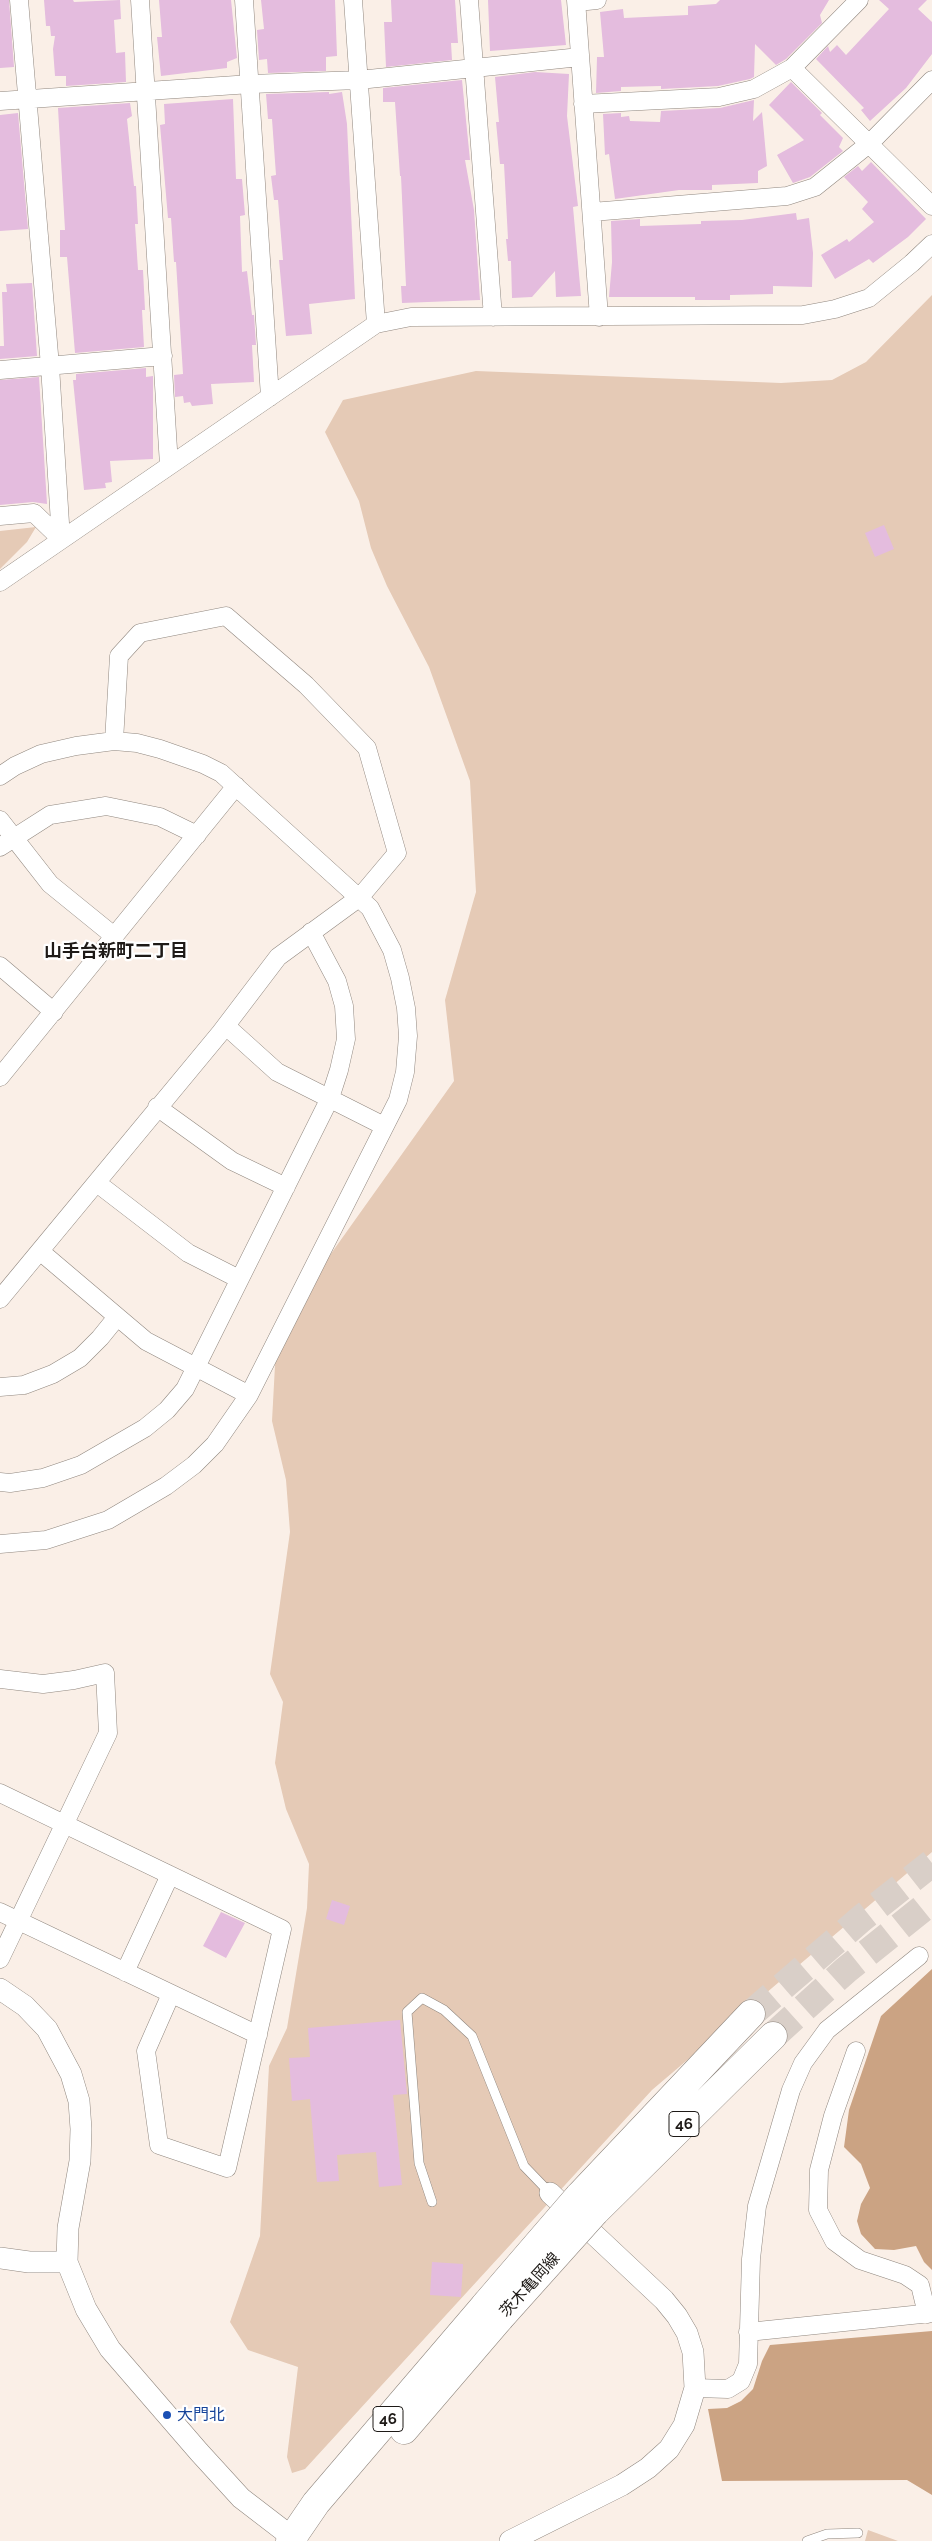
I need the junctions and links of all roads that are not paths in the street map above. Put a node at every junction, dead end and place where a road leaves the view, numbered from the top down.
1 (19, 0) edge
2 (140, 0) edge
3 (244, 0) edge
4 (353, 0) edge
5 (469, 0) edge
6 (598, 0) edge
7 (859, 0) edge
8 (576, 1) edge
9 (580, 57) junction
10 (475, 68) junction
11 (792, 68) junction
12 (358, 80) junction
13 (932, 80) edge
14 (251, 84) junction
15 (147, 91) junction
16 (26, 99) junction
17 (0, 101) edge
18 (583, 104) junction
19 (870, 143) junction
20 (932, 206) edge
21 (592, 212) junction
22 (932, 244) edge
23 (493, 317) junction
24 (599, 317) junction
25 (376, 324) junction
26 (163, 356) junction
27 (50, 366) junction
28 (0, 370) edge
29 (270, 397) junction
30 (170, 466) junction
31 (0, 516) edge
32 (61, 539) junction
33 (0, 582) edge
34 (114, 741) junction
35 (0, 776) edge
36 (236, 786) junction
37 (0, 820) edge
38 (197, 835) junction
39 (6, 842) edge
40 (360, 897) junction
41 (311, 932) junction
42 (114, 936) junction
43 (0, 966) edge
44 (54, 1012) junction
45 (226, 1026) junction
46 (0, 1077) edge
47 (330, 1098) junction
48 (157, 1107) junction
49 (384, 1126) junction
50 (97, 1183) junction
51 (286, 1187) junction
52 (41, 1252) junction
53 (240, 1279) junction
54 (0, 1299) edge
55 (117, 1317) junction
56 (196, 1367) junction
57 (0, 1387) edge
58 (249, 1395) junction
59 (0, 1482) edge
60 (0, 1544) edge
61 (0, 1679) edge
62 (0, 1793) edge
63 (65, 1825) junction
64 (170, 1875) junction
65 (0, 1912) edge
66 (19, 1922) junction
67 (919, 1956) dead end
68 (0, 1960) edge
69 (125, 1972) junction
70 (0, 1989) edge
71 (171, 1994) junction
72 (751, 2014) tunnel mouth
73 (258, 2035) junction
74 (773, 2036) tunnel mouth
75 (856, 2051) dead end
76 (550, 2193) joint
77 (432, 2202) dead end
78 (587, 2204) junction
79 (0, 2258) edge
80 (67, 2262) junction
81 (930, 2313) edge
82 (748, 2332) junction
83 (695, 2388) junction
84 (858, 2533) dead end
85 (293, 2540) edge
86 (510, 2541) edge
87 (807, 2541) edge

1 - 16 street
2 - 15 street
3 - 14 street
4 - 12 street
5 - 10 street
6 - 8 street
7 - 11 street
8 - 9 street
9 - 10 street
9 - 18 street
10 - 12 street
10 - 23 street
11 - 18 street
11 - 19 street
12 - 14 street
12 - 25 street
13 - 19 street
14 - 15 street
14 - 29 street
15 - 16 street
15 - 26 street
16 - 17 street
16 - 27 street
18 - 21 street
19 - 20 street
19 - 21 street
21 - 24 street
22 - 24 street
23 - 24 street
23 - 25 street
25 - 29 street
26 - 27 street
26 - 30 street
27 - 28 street
27 - 32 street
29 - 30 street
30 - 32 street
31 - 32 street
32 - 33 street
34 - 35 street
34 - 36 street
34 - 40 street
36 - 38 street
36 - 40 street
37 - 39 street
38 - 39 street
38 - 42 street
39 - 42 street
40 - 41 street
40 - 49 street
41 - 45 street
41 - 47 street
42 - 44 street
43 - 44 street
44 - 46 street
45 - 47 street
45 - 48 street
47 - 49 street
47 - 51 street
48 - 50 street
48 - 51 street
49 - 58 street
50 - 52 street
50 - 53 street
51 - 53 street
52 - 54 street
52 - 55 street
53 - 56 street
55 - 56 street
55 - 57 street
56 - 58 street
56 - 59 street
58 - 60 street
61 - 63 street
62 - 63 street
63 - 64 street
63 - 66 street
64 - 69 street
64 - 73 street
65 - 66 street
66 - 68 street
66 - 69 street
67 - 82 street
69 - 71 street
70 - 80 street
71 - 73 street
71 - 73 street
72 - 78 main road, 茨木亀岡線 / 46
74 - 78 main road, 茨木亀岡線 / 46
75 - 81 street
76 - 77 lane
76 - 83 street
78 - 85 main road, 茨木亀岡線 / 46, bridge
79 - 80 street
80 - 85 street
81 - 82 street
82 - 83 street
83 - 86 street
84 - 87 lane

